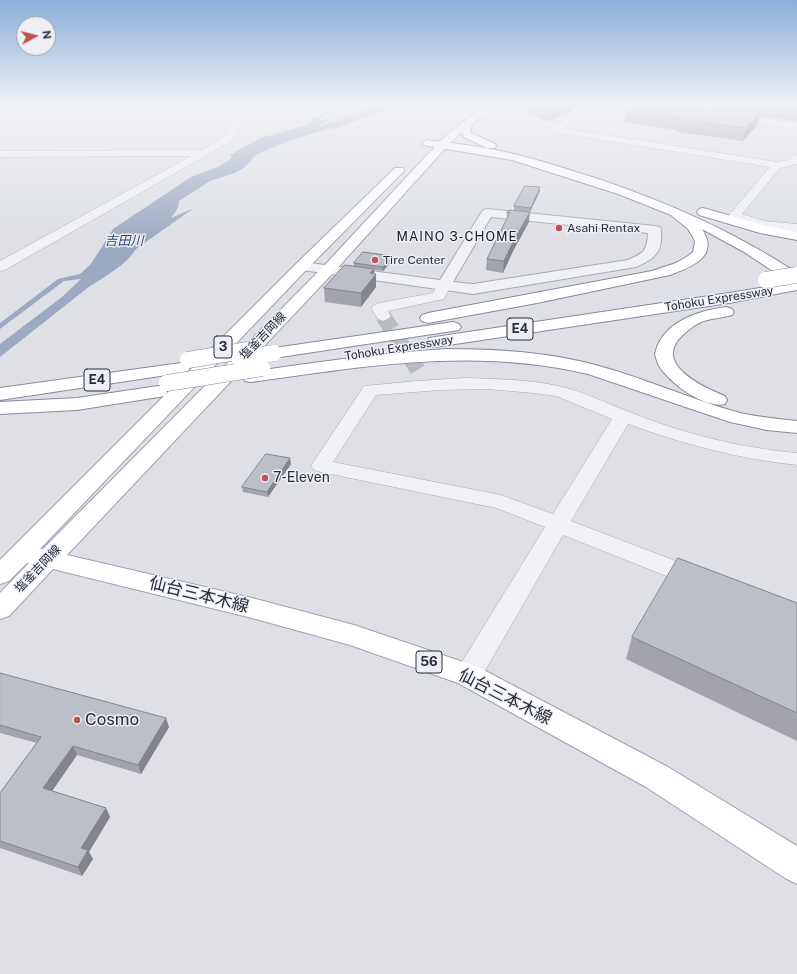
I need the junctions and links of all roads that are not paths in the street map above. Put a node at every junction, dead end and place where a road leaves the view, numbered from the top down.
1 (209, 150) edge
2 (427, 150) edge
3 (429, 150) edge
4 (438, 150) edge
5 (484, 150) edge
6 (494, 150) edge
7 (686, 150) edge
8 (205, 153) junction
9 (0, 154) edge
10 (797, 158) edge
11 (777, 165) junction
12 (680, 208) junction
13 (797, 228) edge
14 (797, 236) edge
15 (302, 266) junction
16 (0, 267) edge
17 (328, 270) junction
18 (797, 270) edge
19 (797, 275) edge
20 (797, 280) edge
21 (444, 285) junction
22 (786, 290) edge
23 (384, 316) dead end
24 (276, 349) junction
25 (257, 373) junction
26 (6, 393) edge
27 (0, 408) edge
28 (623, 416) junction
29 (797, 416) edge
30 (797, 427) edge
31 (797, 459) edge
32 (559, 525) junction
33 (35, 556) junction
34 (0, 575) edge
35 (715, 586) edge
36 (0, 609) edge
37 (468, 675) junction
38 (797, 866) edge

1 - 8 street
2 - 15 main road, 塩釜吉岡線 / 3
3 - 17 main road, 塩釜吉岡線 / 3
4 - 5 main road
6 - 12 main road
7 - 11 street
8 - 9 street
8 - 16 street
10 - 11 street
11 - 13 street
12 - 14 main road
12 - 18 main road
12 - 20 main road
12 - 24 main road
15 - 17 street
15 - 33 main road, 塩釜吉岡線 / 3
17 - 21 street
17 - 33 main road, 塩釜吉岡線 / 3
19 - 22 main road, Tohoku Expressway / E4, bridge
21 - 21 street
21 - 23 street
22 - 24 main road, Tohoku Expressway / E4
22 - 25 main road, Tohoku Expressway / E4
22 - 29 main road
24 - 26 main road, Tohoku Expressway / E4, bridge
25 - 27 main road
25 - 30 main road
28 - 31 street
28 - 32 street
28 - 32 street
32 - 35 street
32 - 37 street
33 - 34 main road, 塩釜吉岡線 / 3
33 - 36 main road, 塩釜吉岡線 / 3
33 - 37 main road, 仙台三本木線 / 56
37 - 38 main road, 仙台三本木線 / 56

